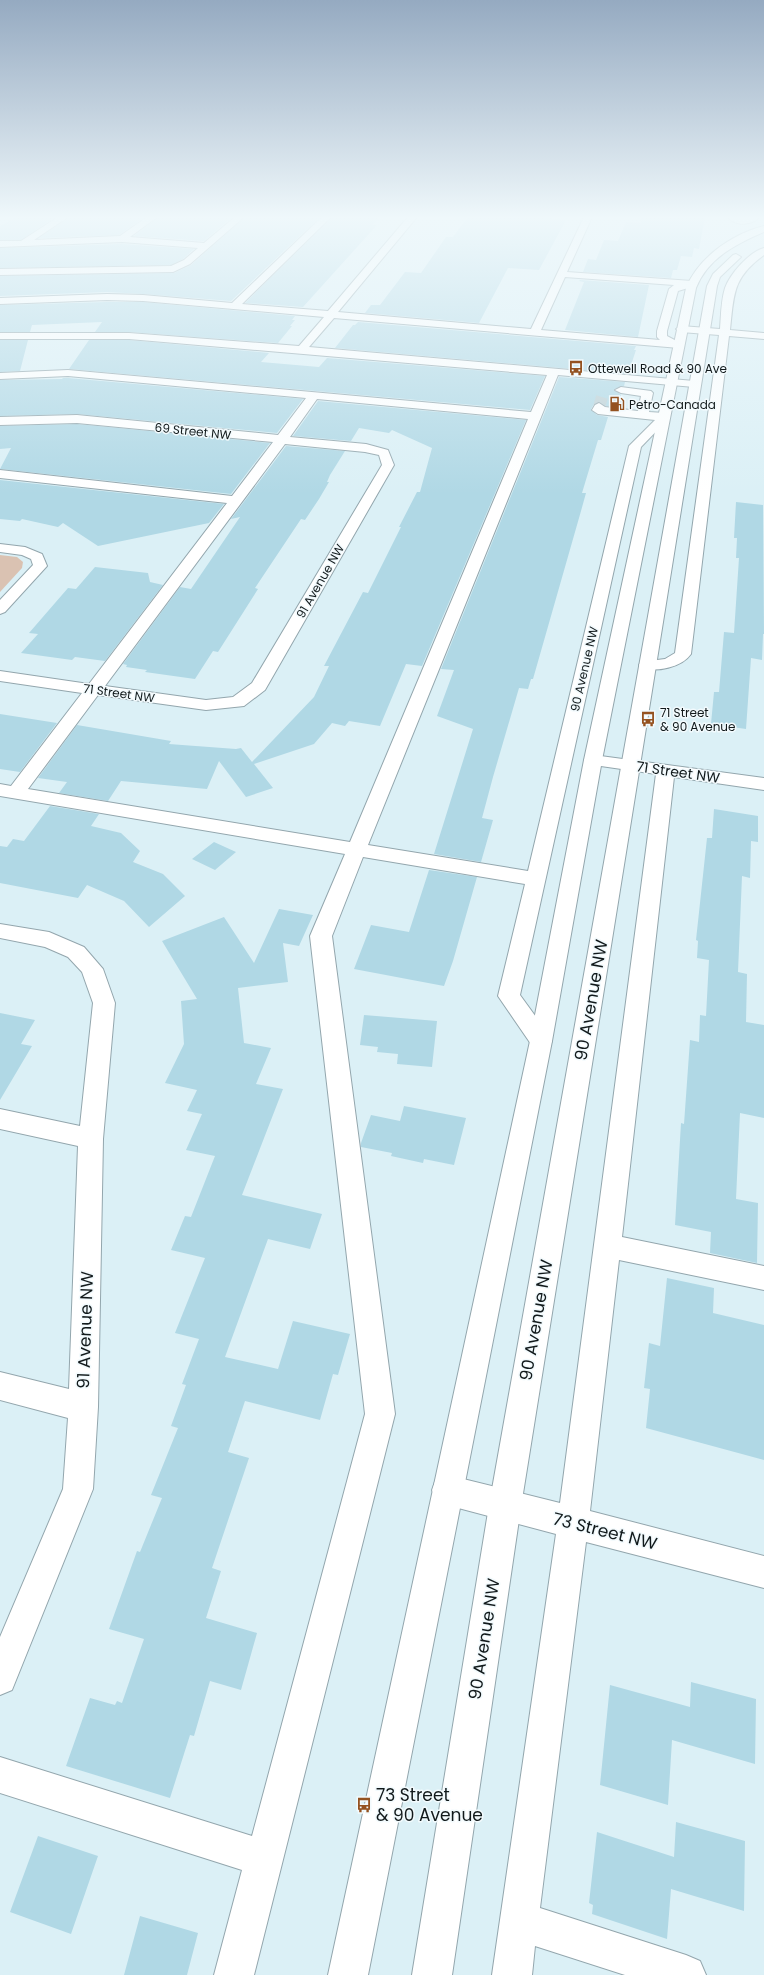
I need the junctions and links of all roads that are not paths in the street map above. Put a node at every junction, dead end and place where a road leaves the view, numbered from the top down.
1 (280, 309) edge
2 (336, 309) edge
3 (545, 309) edge
4 (668, 309) edge
5 (686, 309) edge
6 (708, 309) edge
7 (728, 309) edge
8 (332, 314) junction
9 (681, 329) junction
10 (705, 331) junction
11 (534, 333) junction
12 (725, 333) junction
13 (0, 336) edge
14 (764, 336) edge
15 (679, 346) junction
16 (302, 349) junction
17 (0, 376) edge
18 (565, 376) junction
19 (623, 377) junction
20 (314, 396) junction
21 (665, 397) junction
22 (615, 400) junction
23 (599, 406) dead end
24 (535, 416) junction
25 (0, 421) edge
26 (281, 440) junction
27 (384, 453) joint
28 (0, 474) edge
29 (236, 500) junction
30 (0, 548) edge
31 (0, 609) edge
32 (647, 665) junction
33 (0, 676) edge
34 (93, 689) junction
35 (238, 702) joint
36 (593, 760) junction
37 (630, 765) junction
38 (666, 770) junction
39 (764, 784) edge
40 (8, 791) edge
41 (357, 848) junction
42 (536, 879) junction
43 (0, 931) edge
44 (541, 1041) junction
45 (0, 1119) edge
46 (91, 1139) junction
47 (608, 1246) junction
48 (764, 1278) edge
49 (0, 1386) edge
50 (83, 1407) junction
51 (446, 1490) junction
52 (505, 1506) junction
53 (573, 1523) junction
54 (764, 1572) edge
55 (0, 1678) edge
56 (0, 1775) edge
57 (265, 1859) junction
58 (519, 1921) junction
59 (234, 1975) edge
60 (348, 1975) edge
61 (432, 1975) edge
62 (512, 1975) edge
63 (686, 1975) edge

1 - 8 street
2 - 8 street
3 - 11 street
4 - 15 street
5 - 9 street, 90 Avenue NW
6 - 10 street, 90 Avenue NW
7 - 12 street
8 - 11 street
8 - 16 street
9 - 10 street
9 - 15 street, 90 Avenue NW
10 - 12 street
10 - 21 street, 90 Avenue NW
11 - 15 street
12 - 14 street
12 - 32 street
13 - 16 street
15 - 21 street, 90 Avenue NW
16 - 18 street
17 - 20 street
18 - 19 street
18 - 24 street
19 - 21 street
19 - 22 street
20 - 24 street
20 - 26 street
21 - 22 street
21 - 22 street
21 - 32 street, 90 Avenue NW
21 - 36 street, 90 Avenue NW
21 - 42 street, 90 Avenue NW
22 - 23 street
24 - 41 street
25 - 26 street, 69 Street NW
26 - 27 street, 69 Street NW
26 - 29 street
27 - 35 street, 91 Avenue NW
28 - 29 street
29 - 34 street
30 - 31 street
32 - 37 street, 90 Avenue NW
33 - 34 street, 71 Street NW
34 - 35 street, 71 Street NW
34 - 40 street
36 - 37 street, 71 Street NW
36 - 44 street, 90 Avenue NW
37 - 38 street, 71 Street NW
37 - 52 street, 90 Avenue NW
38 - 39 street, 71 Street NW
38 - 47 street
40 - 41 street
41 - 42 street
41 - 57 street
42 - 44 street, 90 Avenue NW
43 - 46 street, 91 Avenue NW
44 - 51 street, 90 Avenue NW
45 - 46 street
46 - 50 street, 91 Avenue NW
47 - 48 street
47 - 53 street
49 - 50 street
50 - 55 street, 91 Avenue NW
51 - 52 street, 73 Street NW
51 - 60 street, 90 Avenue NW
52 - 53 street, 73 Street NW
52 - 61 street, 90 Avenue NW
53 - 54 street, 73 Street NW
53 - 58 street
56 - 57 street
57 - 59 street
58 - 62 street
58 - 63 street

